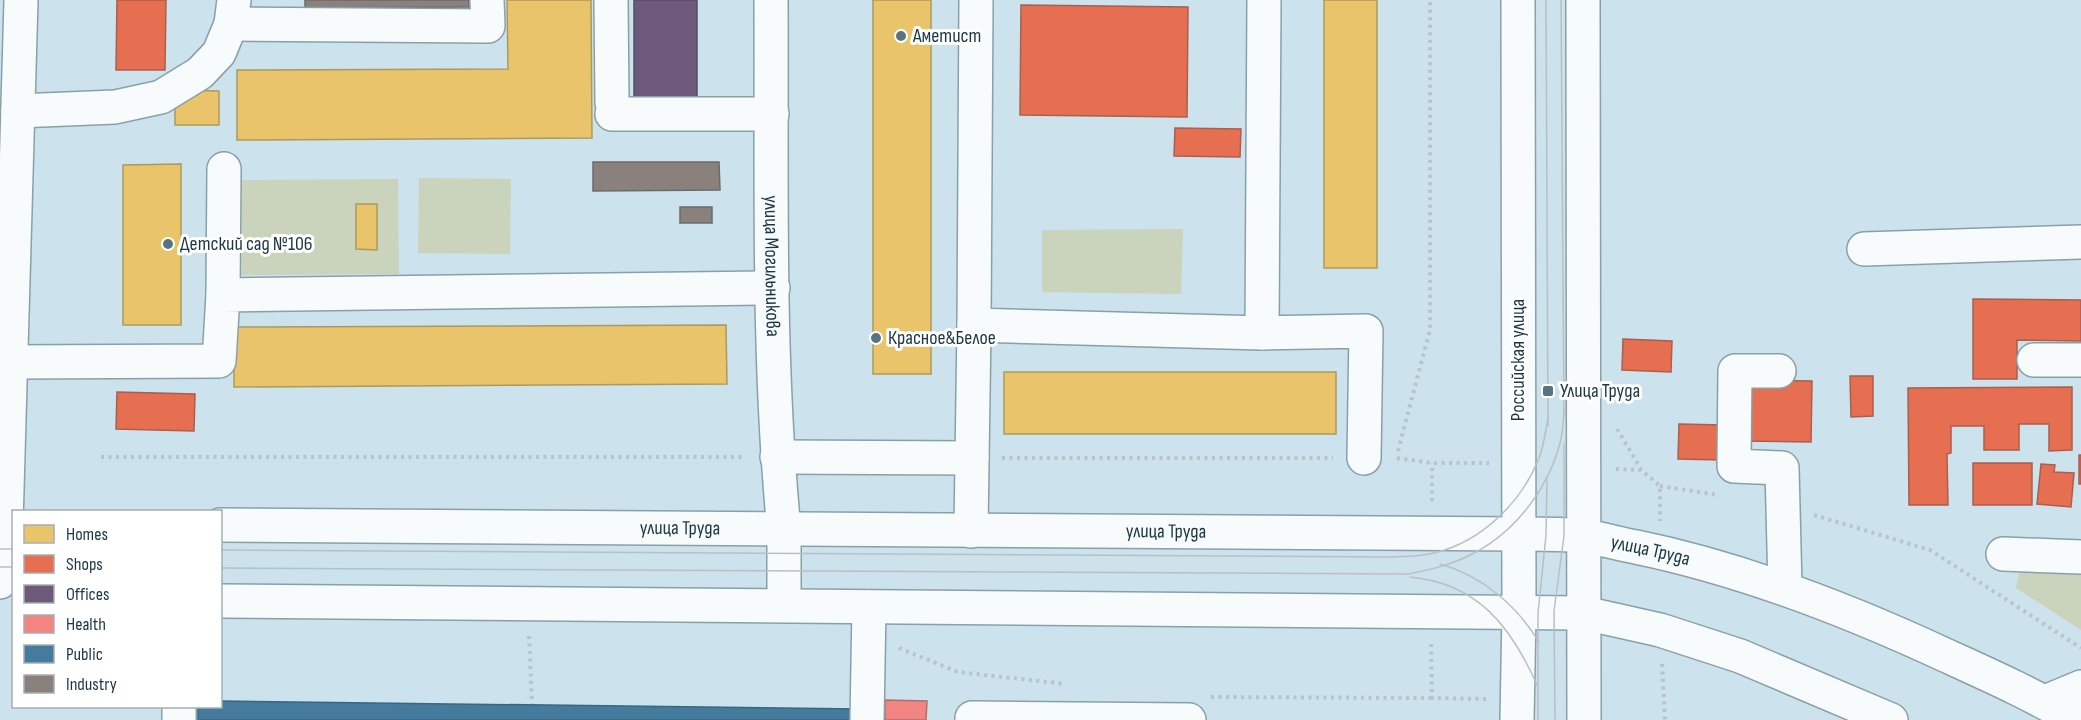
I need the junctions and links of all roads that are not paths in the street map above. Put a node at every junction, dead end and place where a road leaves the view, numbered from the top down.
1 (21, 0) edge
2 (487, 0) edge
3 (611, 0) edge
4 (771, 0) edge
5 (976, 0) edge
6 (1264, 0) edge
7 (1518, 0) edge
8 (1583, 0) edge
9 (232, 12) edge
10 (18, 111) junction
11 (772, 114) junction
12 (224, 169) dead end
13 (2081, 242) edge
14 (1864, 249) dead end
15 (773, 288) junction
16 (223, 295) junction
17 (974, 325) junction
18 (1262, 333) junction
19 (2034, 360) dead end
20 (2081, 360) edge
21 (11, 362) junction
22 (1779, 371) dead end
23 (777, 457) junction
24 (972, 458) junction
25 (1364, 458) dead end
26 (7, 524) edge
27 (222, 525) edge
28 (784, 530) junction
29 (971, 531) junction
30 (1519, 534) junction
31 (1584, 536) junction
32 (2002, 554) dead end
33 (2081, 557) edge
34 (0, 582) edge
35 (1785, 588) junction
36 (222, 601) edge
37 (784, 605) junction
38 (1519, 612) junction
39 (1584, 612) junction
40 (869, 621) junction
41 (2081, 687) edge
42 (2045, 702) junction
43 (1199, 708) edge
44 (867, 720) edge
45 (972, 720) edge
46 (1518, 720) edge
47 (1584, 720) edge
48 (1891, 720) edge
49 (2075, 720) edge

1 - 10 main road
2 - 9 main road
3 - 11 main road
4 - 11 main road, улица Могильникова
5 - 17 main road
6 - 18 main road
7 - 30 main road, Российская улица
8 - 31 main road
9 - 10 main road
10 - 21 main road
11 - 15 main road, улица Могильникова
12 - 16 main road
13 - 14 main road
15 - 16 main road
15 - 23 main road, улица Могильникова
16 - 21 main road
17 - 18 main road
17 - 24 main road
18 - 25 main road
19 - 20 main road
21 - 26 main road
22 - 35 main road
23 - 24 main road
23 - 28 main road, улица Могильникова
24 - 29 main road
26 - 34 main road
27 - 28 main road, улица Труда
28 - 29 main road, улица Труда
28 - 37 main road, улица Могильникова
29 - 30 main road, улица Труда
30 - 31 main road, улица Труда
30 - 38 main road, Российская улица
31 - 35 main road, улица Труда
31 - 39 main road
32 - 33 main road
35 - 42 main road, улица Труда
36 - 37 main road
37 - 40 main road
38 - 39 main road
38 - 40 main road
38 - 46 main road, Российская улица
39 - 47 main road
39 - 48 main road
40 - 44 main road
41 - 42 main road
42 - 49 main road, улица Труда
43 - 45 main road

